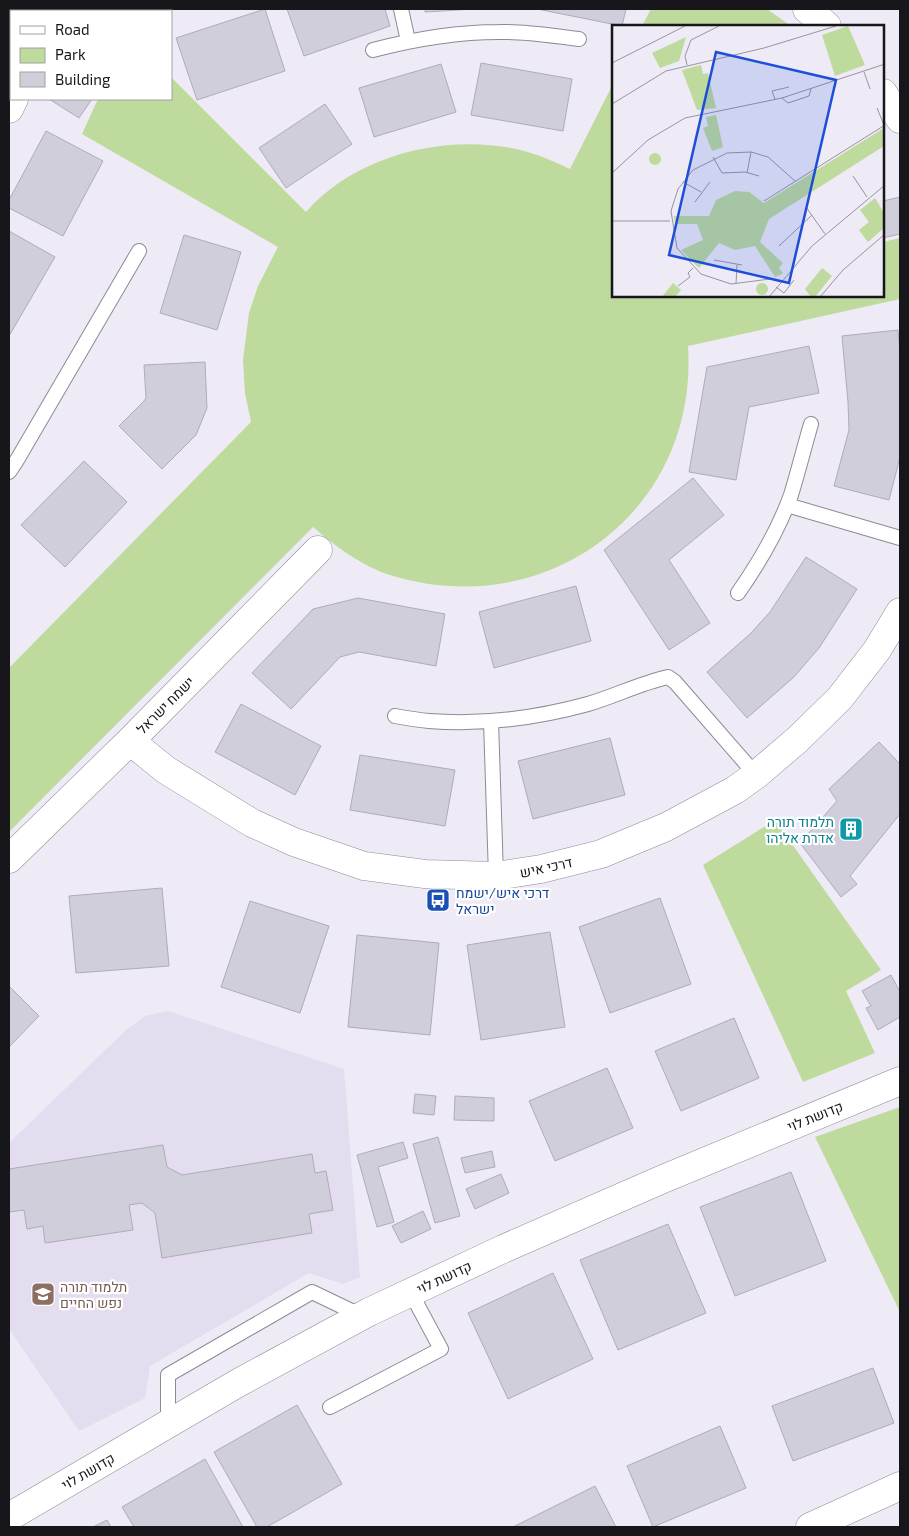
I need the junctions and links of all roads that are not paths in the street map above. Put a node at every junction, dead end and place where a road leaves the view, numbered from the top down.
1 (401, 9) edge
2 (807, 9) edge
3 (826, 25) edge
4 (579, 39) dead end
5 (408, 41) junction
6 (373, 50) dead end
7 (884, 95) edge
8 (900, 120) edge
9 (139, 251) dead end
10 (811, 424) dead end
11 (9, 472) edge
12 (787, 505) junction
13 (900, 538) edge
14 (318, 550) dead end
15 (738, 593) dead end
16 (900, 612) edge
17 (395, 716) dead end
18 (491, 721) junction
19 (130, 740) junction
20 (756, 775) junction
21 (9, 859) edge
22 (496, 876) junction
23 (900, 1081) edge
24 (411, 1293) junction
25 (362, 1316) junction
26 (330, 1407) dead end
27 (168, 1424) junction
28 (900, 1486) edge
29 (9, 1517) edge
30 (810, 1527) edge

1 - 5 lane
2 - 3 street
4 - 5 lane
5 - 6 lane
7 - 8 street
9 - 11 lane
10 - 12 lane
12 - 13 lane
12 - 15 lane
14 - 19 street, ישמח ישראל
16 - 20 street, דרכי איש
17 - 18 lane
18 - 20 lane
18 - 22 lane
19 - 21 street, ישמח ישראל
19 - 22 street, דרכי איש
20 - 22 street, דרכי איש
23 - 24 street, קדושת לוי
24 - 25 street, קדושת לוי
24 - 26 lane
25 - 27 street, קדושת לוי
25 - 27 lane
27 - 29 street, קדושת לוי
28 - 30 street

